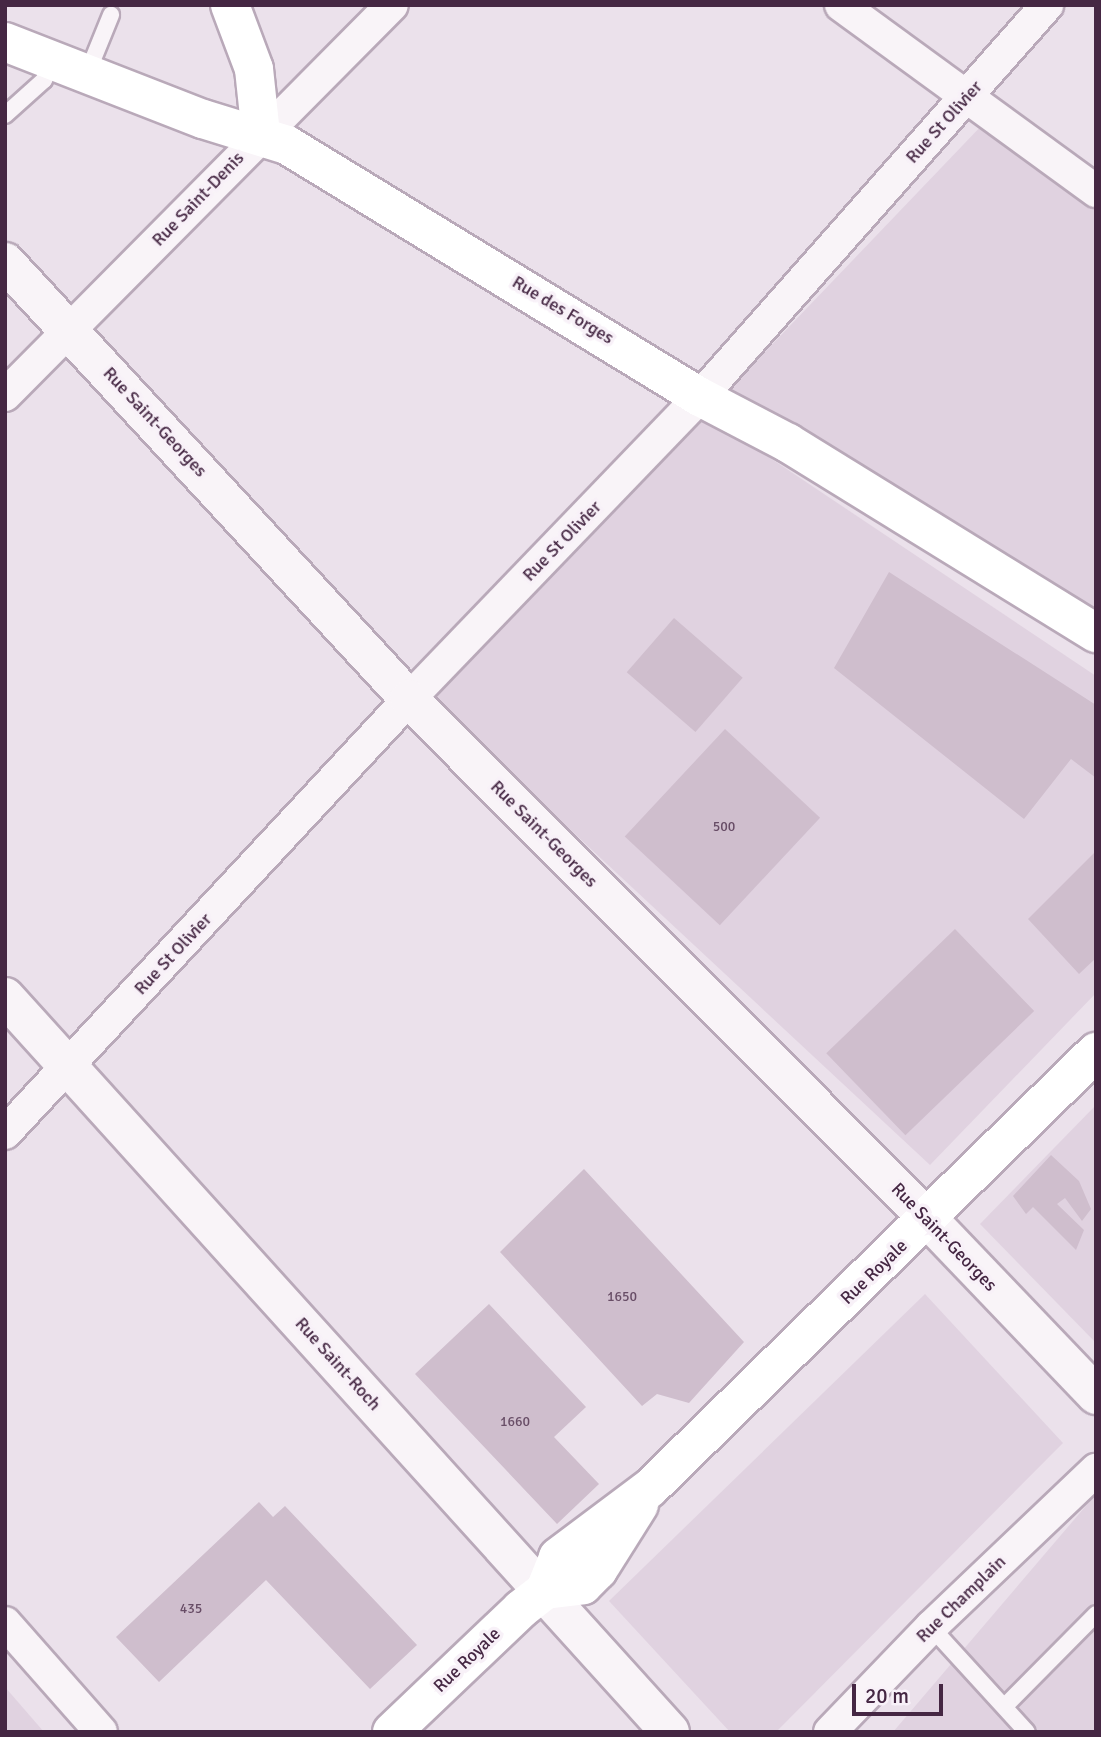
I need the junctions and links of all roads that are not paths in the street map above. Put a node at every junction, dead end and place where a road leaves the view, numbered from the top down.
1 (230, 5) edge
2 (392, 5) edge
3 (841, 5) edge
4 (1047, 5) edge
5 (111, 15) dead end
6 (5, 41) edge
7 (70, 68) junction
8 (967, 97) junction
9 (5, 115) edge
10 (261, 135) junction
11 (1096, 191) edge
12 (5, 262) edge
13 (70, 330) junction
14 (5, 395) edge
15 (700, 397) junction
16 (1096, 633) edge
17 (409, 699) junction
18 (5, 997) edge
19 (1096, 1052) edge
20 (68, 1068) junction
21 (5, 1133) edge
22 (929, 1220) junction
23 (1096, 1395) edge
24 (1096, 1470) edge
25 (545, 1590) junction
26 (1096, 1614) edge
27 (5, 1623) edge
28 (931, 1627) junction
29 (1005, 1706) junction
30 (101, 1732) edge
31 (392, 1732) edge
32 (670, 1732) edge
33 (830, 1732) edge
34 (1027, 1732) edge

1 - 10 main road
2 - 10 street, Rue Saint-Denis
3 - 8 street
4 - 8 street, Rue St Olivier
5 - 7 lane
6 - 7 main road, Rue des Forges
7 - 9 lane
7 - 10 main road, Rue des Forges
8 - 11 street
8 - 15 street, Rue St Olivier
10 - 13 street, Rue Saint-Denis
10 - 15 main road, Rue des Forges
12 - 13 street, Rue Saint-Georges
13 - 14 street, Rue Saint-Denis
13 - 17 street, Rue Saint-Georges
15 - 16 main road, Rue des Forges
15 - 17 street, Rue St Olivier
17 - 20 street, Rue St Olivier
17 - 22 street, Rue Saint-Georges
18 - 20 street, Rue Saint-Roch
19 - 22 main road, Rue Royale
20 - 21 street, Rue St Olivier
20 - 25 street, Rue Saint-Roch
22 - 23 street, Rue Saint-Georges
22 - 25 main road, Rue Royale
24 - 28 street, Rue Champlain
25 - 31 main road, Rue Royale
25 - 32 street, Rue Saint-Roch
26 - 29 lane
27 - 30 street
28 - 29 lane
28 - 33 street, Rue Champlain
29 - 34 lane

